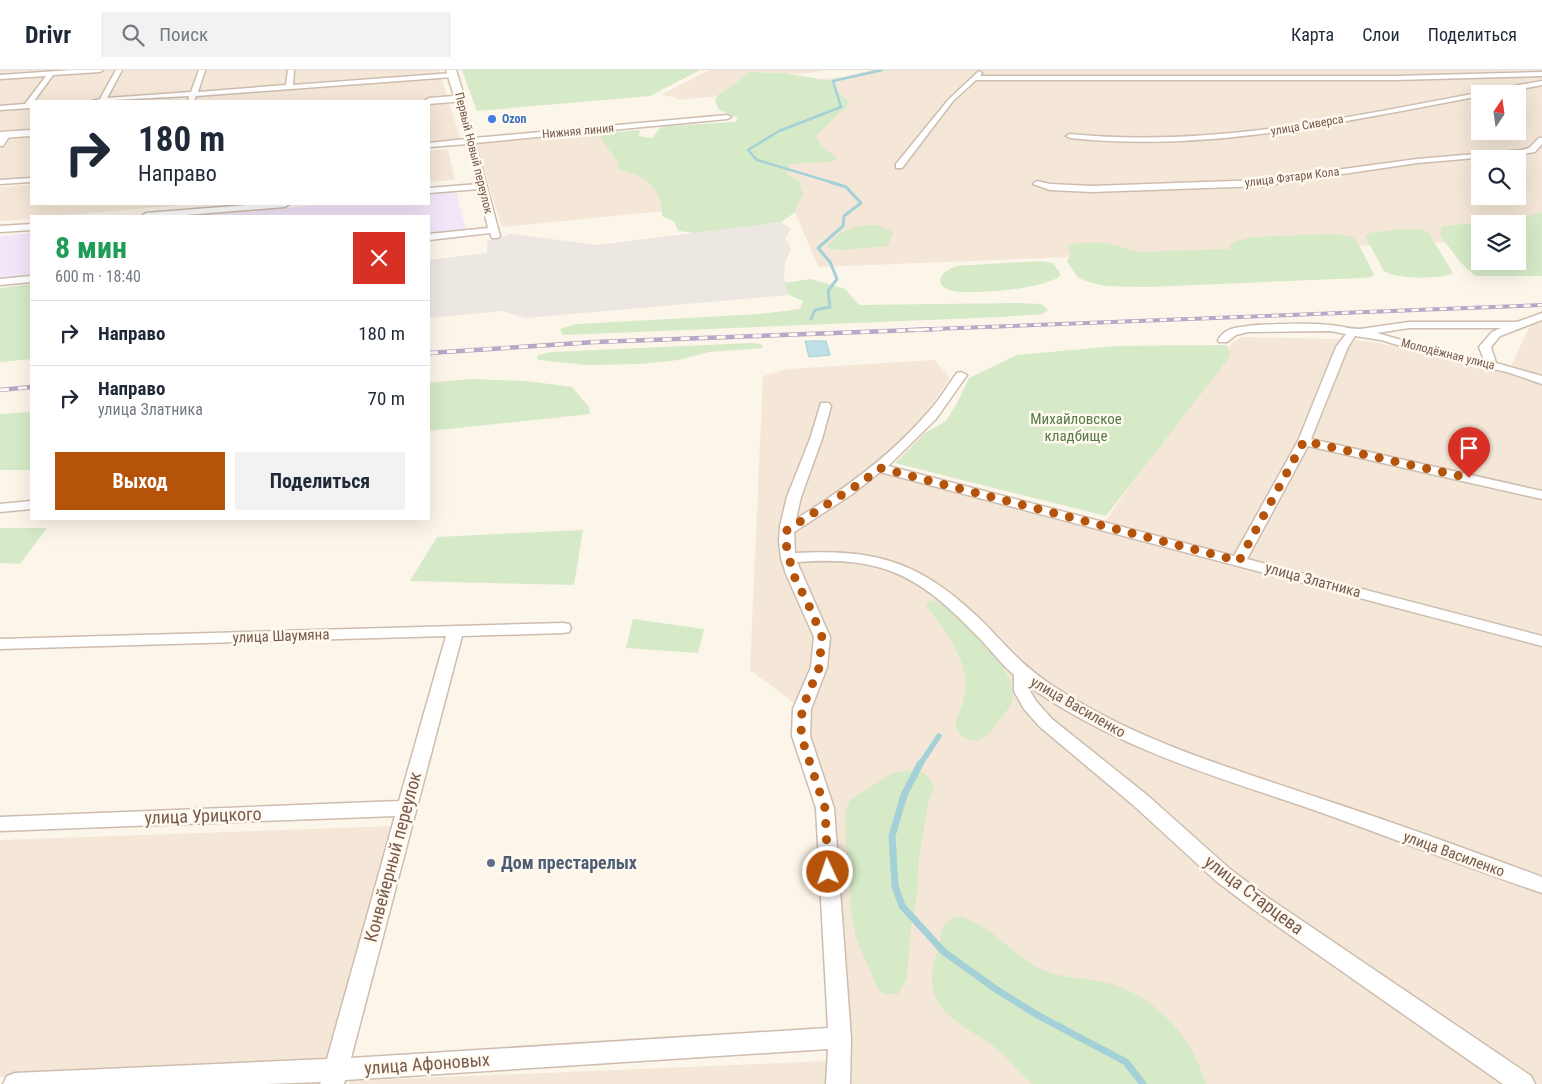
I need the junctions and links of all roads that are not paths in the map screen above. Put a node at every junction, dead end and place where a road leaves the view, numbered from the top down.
1 (100, 70) edge
2 (120, 70) edge
3 (202, 70) edge
4 (291, 70) edge
5 (982, 70) edge
6 (51, 73) junction
7 (452, 73) edge
8 (1542, 74) edge
9 (0, 77) edge
10 (973, 78) junction
11 (1542, 83) edge
12 (289, 87) junction
13 (192, 98) edge
14 (460, 99) junction
15 (33, 100) edge
16 (103, 100) edge
17 (132, 100) edge
18 (430, 101) edge
19 (29, 106) edge
20 (0, 108) edge
21 (727, 117) dead end
22 (30, 133) edge
23 (1070, 136) dead end
24 (2, 138) edge
25 (1542, 140) edge
26 (471, 141) junction
27 (430, 145) edge
28 (899, 166) dead end
29 (30, 180) edge
30 (0, 182) edge
31 (1037, 184) dead end
32 (482, 186) junction
33 (430, 191) edge
34 (273, 205) edge
35 (158, 215) edge
36 (30, 227) edge
37 (0, 229) edge
38 (430, 237) edge
39 (30, 279) edge
40 (0, 282) edge
41 (1542, 316) edge
42 (1515, 325) junction
43 (1357, 332) junction
44 (1223, 340) dead end
45 (1491, 365) junction
46 (961, 375) dead end
47 (1542, 380) edge
48 (825, 406) dead end
49 (1304, 441) junction
50 (880, 468) junction
51 (1542, 495) edge
52 (30, 505) edge
53 (0, 508) edge
54 (787, 530) junction
55 (788, 558) junction
56 (1239, 561) junction
57 (563, 628) dead end
58 (455, 631) junction
59 (1542, 641) edge
60 (0, 644) edge
61 (1022, 674) junction
62 (406, 808) junction
63 (0, 824) edge
64 (1542, 885) edge
65 (840, 1038) junction
66 (334, 1077) edge
67 (15, 1084) edge
68 (838, 1084) edge
69 (1523, 1084) edge

1 - 6 street
2 - 16 street
3 - 13 street
4 - 12 street
5 - 10 street
6 - 9 street
6 - 15 street
7 - 12 street
7 - 14 main road, Первый Новый переулок
8 - 10 street
10 - 28 street
11 - 23 street, улица Сиверса
12 - 13 street
13 - 17 street
14 - 18 main road
14 - 26 street, Первый Новый переулок
19 - 20 street
21 - 26 street, Нижняя линия
22 - 24 main road
25 - 31 street, улица Фэтари Кола
26 - 27 street, Нижняя линия
26 - 32 street, Первый Новый переулок
29 - 30 street
32 - 33 street
32 - 38 street, Первый Новый переулок
34 - 35 street
36 - 37 street
39 - 40 street
41 - 42 street
42 - 43 street
42 - 45 street
43 - 44 street
43 - 45 street, Молодёжная улица
43 - 49 street
45 - 47 street, Молодёжная улица
46 - 50 street
48 - 54 street
49 - 51 street
49 - 56 street
50 - 54 street
50 - 56 street, улица Златника
52 - 53 street
54 - 55 street
55 - 61 street, улица Василенко
55 - 65 street
56 - 59 street, улица Златника
57 - 58 street, улица Шаумяна
58 - 60 street, улица Шаумяна
58 - 62 street, Конвейерный переулок
61 - 64 street, улица Василенко
61 - 69 street, улица Старцева
62 - 63 street, улица Урицкого
62 - 66 street, Конвейерный переулок
65 - 66 street, улица Афоновых
65 - 68 street
66 - 67 street, улица Афоновых

